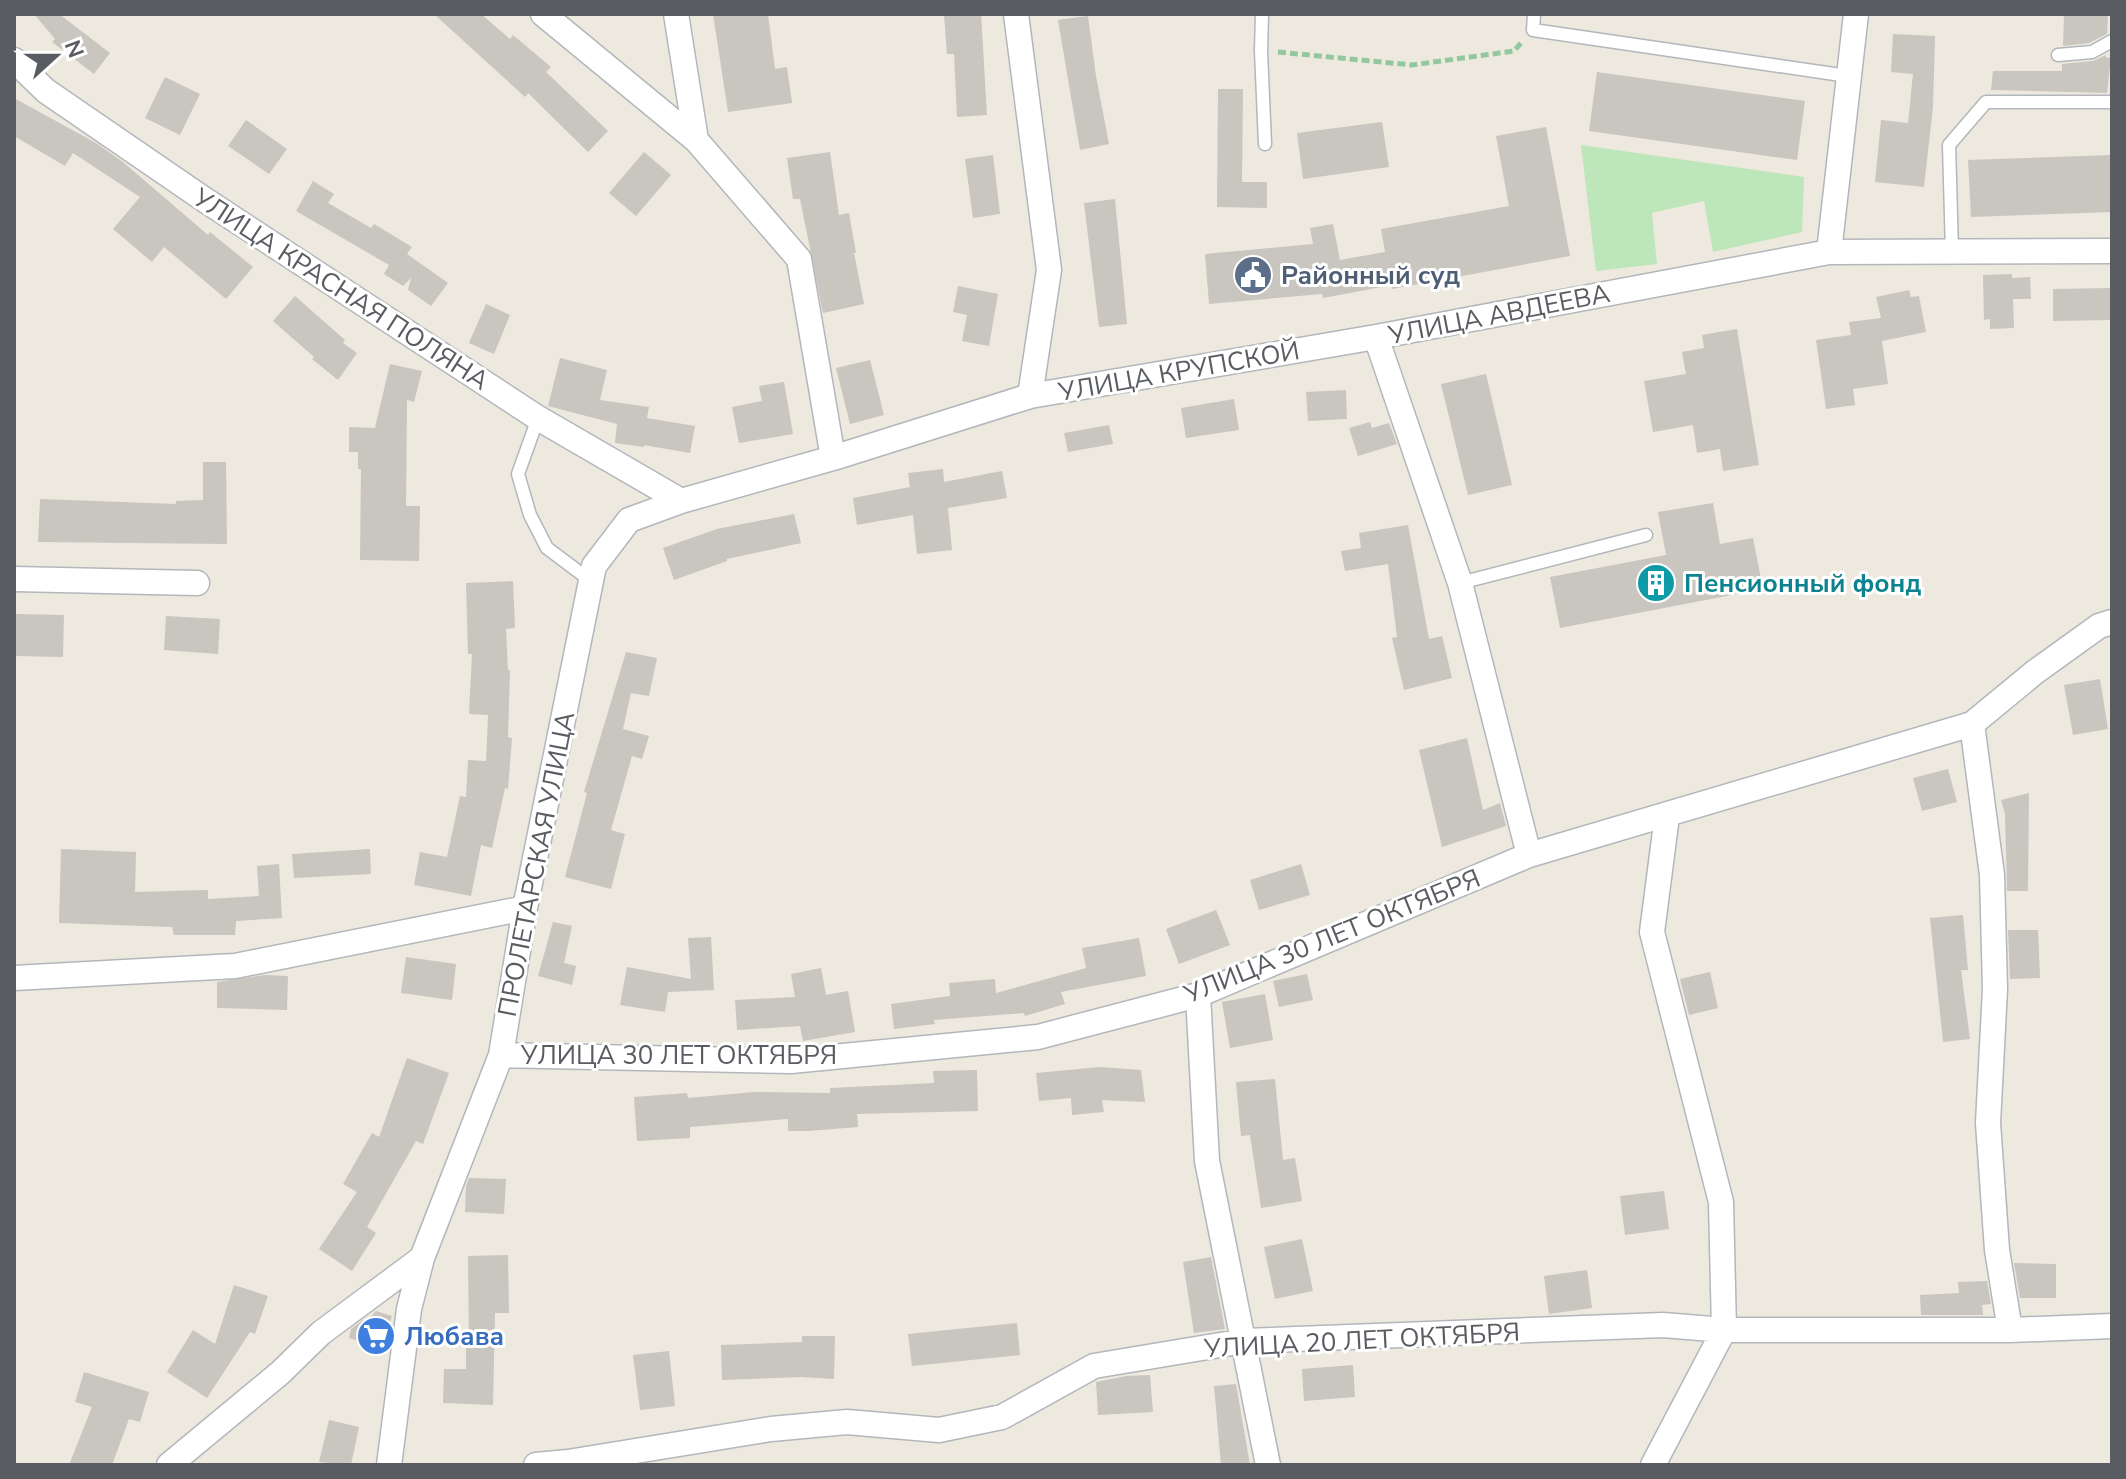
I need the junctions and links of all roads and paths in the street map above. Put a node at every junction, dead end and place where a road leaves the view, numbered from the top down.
1 (543, 14) edge
2 (676, 14) edge
3 (1016, 14) edge
4 (1262, 14) edge
5 (1534, 14) edge
6 (1856, 14) edge
7 (1533, 30) junction
8 (2112, 41) edge
9 (1261, 51) junction
10 (2058, 55) dead end
11 (14, 60) edge
12 (1848, 76) junction
13 (2112, 102) edge
14 (696, 140) junction
15 (1265, 144) dead end
16 (2112, 251) edge
17 (1829, 252) junction
18 (1952, 252) junction
19 (1376, 337) junction
20 (1030, 396) junction
21 (538, 418) junction
22 (833, 458) junction
23 (681, 501) junction
24 (1646, 535) dead end
25 (14, 579) edge
26 (591, 581) junction
27 (197, 583) dead end
28 (1460, 583) junction
29 (2112, 622) edge
30 (1972, 724) junction
31 (1667, 816) junction
32 (1529, 855) junction
33 (525, 908) junction
34 (14, 978) edge
35 (1198, 995) junction
36 (501, 1055) junction
37 (422, 1258) junction
38 (2112, 1326) edge
39 (1724, 1330) junction
40 (2010, 1330) junction
41 (1244, 1341) junction
42 (169, 1465) edge
43 (389, 1465) edge
44 (536, 1465) edge
45 (1268, 1465) edge
46 (1653, 1465) edge

1 - 14 street
2 - 14 street
3 - 20 street, УЛИЦА КРУПСКОЙ
4 - 9 lane
5 - 7 lane
6 - 12 street
7 - 9 path
7 - 12 lane
8 - 10 lane
9 - 15 lane
11 - 21 street, УЛИЦА КРАСНАЯ ПОЛЯНА
12 - 17 street
13 - 18 lane
14 - 22 street
16 - 18 street, УЛИЦА АВДЕЕВА
17 - 18 street, УЛИЦА АВДЕЕВА
17 - 19 street, УЛИЦА АВДЕЕВА
19 - 20 street, УЛИЦА КРУПСКОЙ
19 - 28 street, УЛИЦА АВДЕЕВА
20 - 22 street
21 - 23 street, УЛИЦА КРАСНАЯ ПОЛЯНА
21 - 26 lane
22 - 23 street, ПРОЛЕТАРСКАЯ УЛИЦА
23 - 26 street, ПРОЛЕТАРСКАЯ УЛИЦА
24 - 28 lane
25 - 27 street
26 - 33 street, ПРОЛЕТАРСКАЯ УЛИЦА
28 - 32 street, УЛИЦА АВДЕЕВА
29 - 30 street, УЛИЦА 30 ЛЕТ ОКТЯБРЯ
30 - 31 street, УЛИЦА 30 ЛЕТ ОКТЯБРЯ
30 - 40 street
31 - 32 street, УЛИЦА 30 ЛЕТ ОКТЯБРЯ
31 - 39 street
32 - 35 street, УЛИЦА 30 ЛЕТ ОКТЯБРЯ
33 - 34 street
33 - 36 street, ПРОЛЕТАРСКАЯ УЛИЦА
35 - 36 street, УЛИЦА 30 ЛЕТ ОКТЯБРЯ
35 - 41 street
36 - 37 street, ПРОЛЕТАРСКАЯ УЛИЦА
37 - 42 street
37 - 43 street, ПРОЛЕТАРСКАЯ УЛИЦА
38 - 40 street, УЛИЦА 20 ЛЕТ ОКТЯБРЯ
39 - 40 street, УЛИЦА 20 ЛЕТ ОКТЯБРЯ
39 - 41 street, УЛИЦА 20 ЛЕТ ОКТЯБРЯ
39 - 46 street
41 - 44 street, УЛИЦА 20 ЛЕТ ОКТЯБРЯ
41 - 45 street

